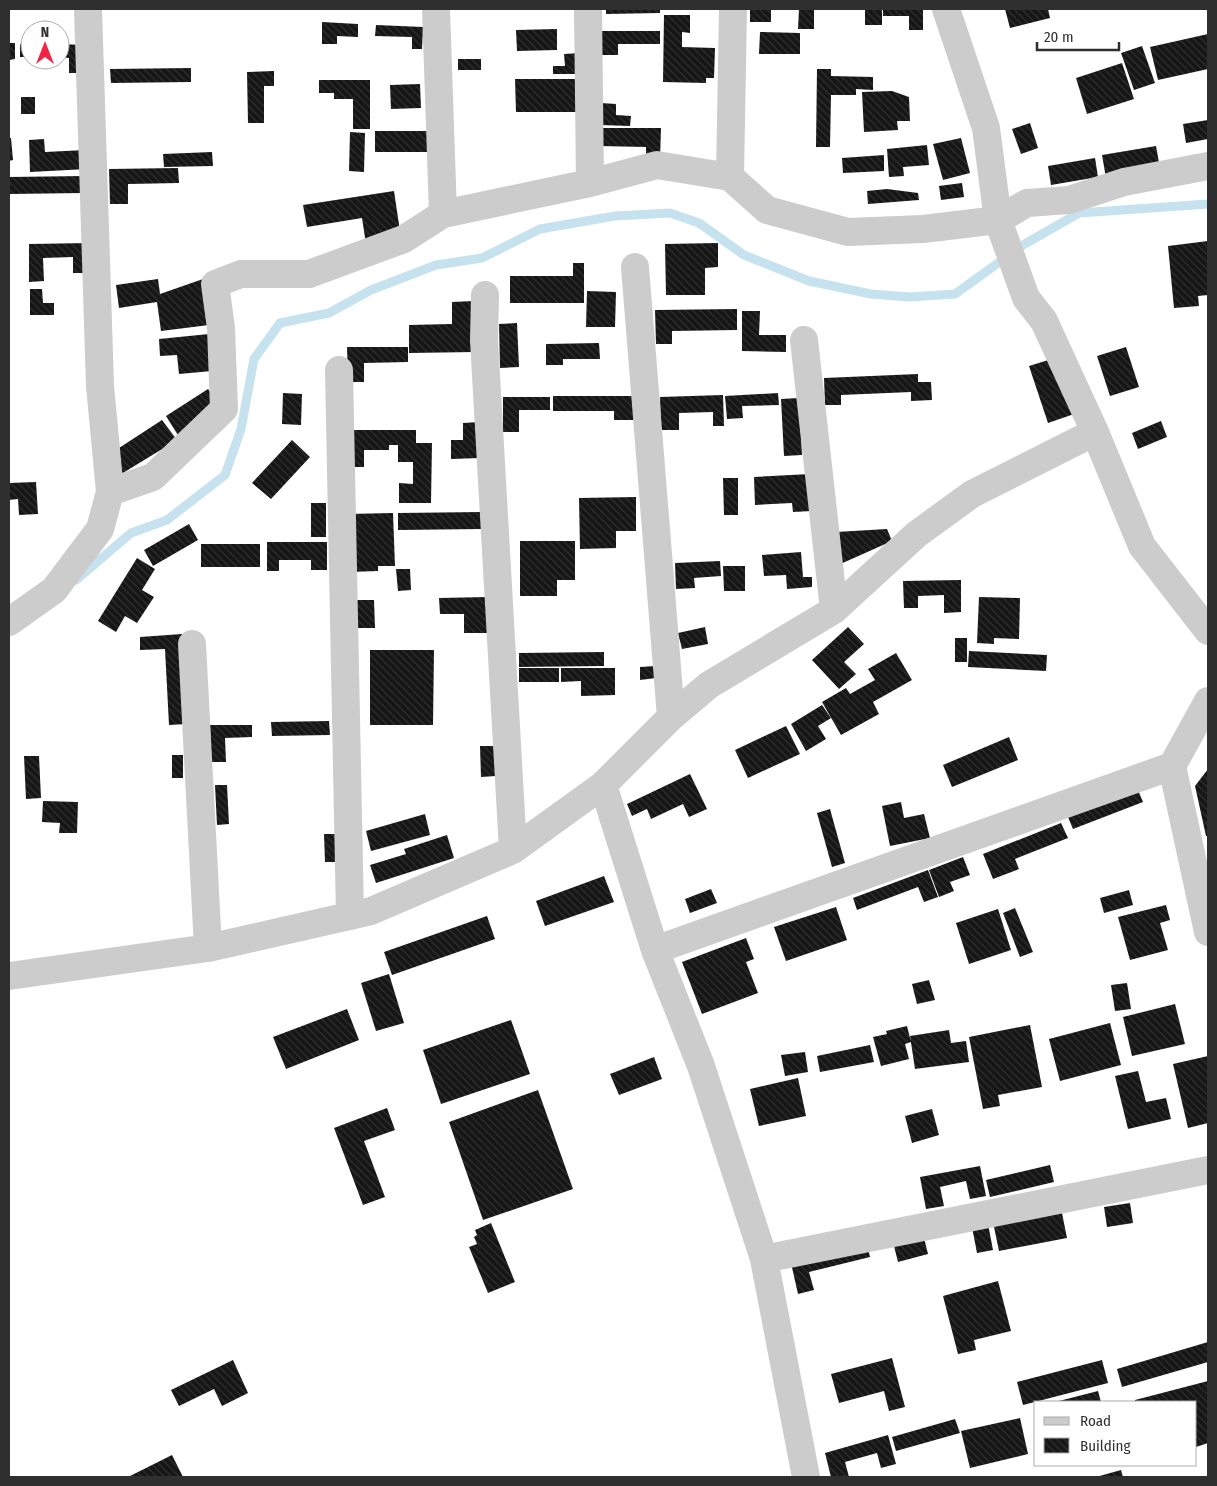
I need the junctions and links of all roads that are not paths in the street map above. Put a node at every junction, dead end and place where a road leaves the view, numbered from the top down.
1 (88, 9) edge
2 (436, 9) edge
3 (588, 9) edge
4 (733, 9) edge
5 (946, 9) edge
6 (1208, 166) edge
7 (730, 177) junction
8 (590, 183) junction
9 (443, 214) junction
10 (998, 220) junction
11 (636, 267) dead end
12 (485, 295) dead end
13 (804, 340) dead end
14 (339, 370) dead end
15 (1095, 432) junction
16 (110, 492) junction
17 (834, 610) junction
18 (9, 622) edge
19 (1208, 632) edge
20 (192, 644) dead end
21 (1208, 701) edge
22 (671, 717) junction
23 (1172, 766) junction
24 (603, 785) junction
25 (513, 850) junction
26 (350, 916) junction
27 (1208, 932) edge
28 (208, 948) junction
29 (655, 950) junction
30 (12, 977) edge
31 (1208, 1170) edge
32 (764, 1259) junction
33 (806, 1477) edge

1 - 16 street
2 - 9 street
3 - 8 street
4 - 7 street
5 - 10 street
6 - 10 street
7 - 8 street
7 - 10 street
8 - 9 street
9 - 16 street
10 - 15 street
11 - 22 street
12 - 25 street
13 - 17 street
14 - 26 street
15 - 17 street
15 - 19 street
16 - 18 street
17 - 22 street
20 - 28 street
21 - 23 street
22 - 24 street
23 - 27 street
23 - 29 street
24 - 25 street
24 - 29 street
25 - 26 street
26 - 28 street
28 - 30 street
29 - 32 street
31 - 32 street
32 - 33 street

